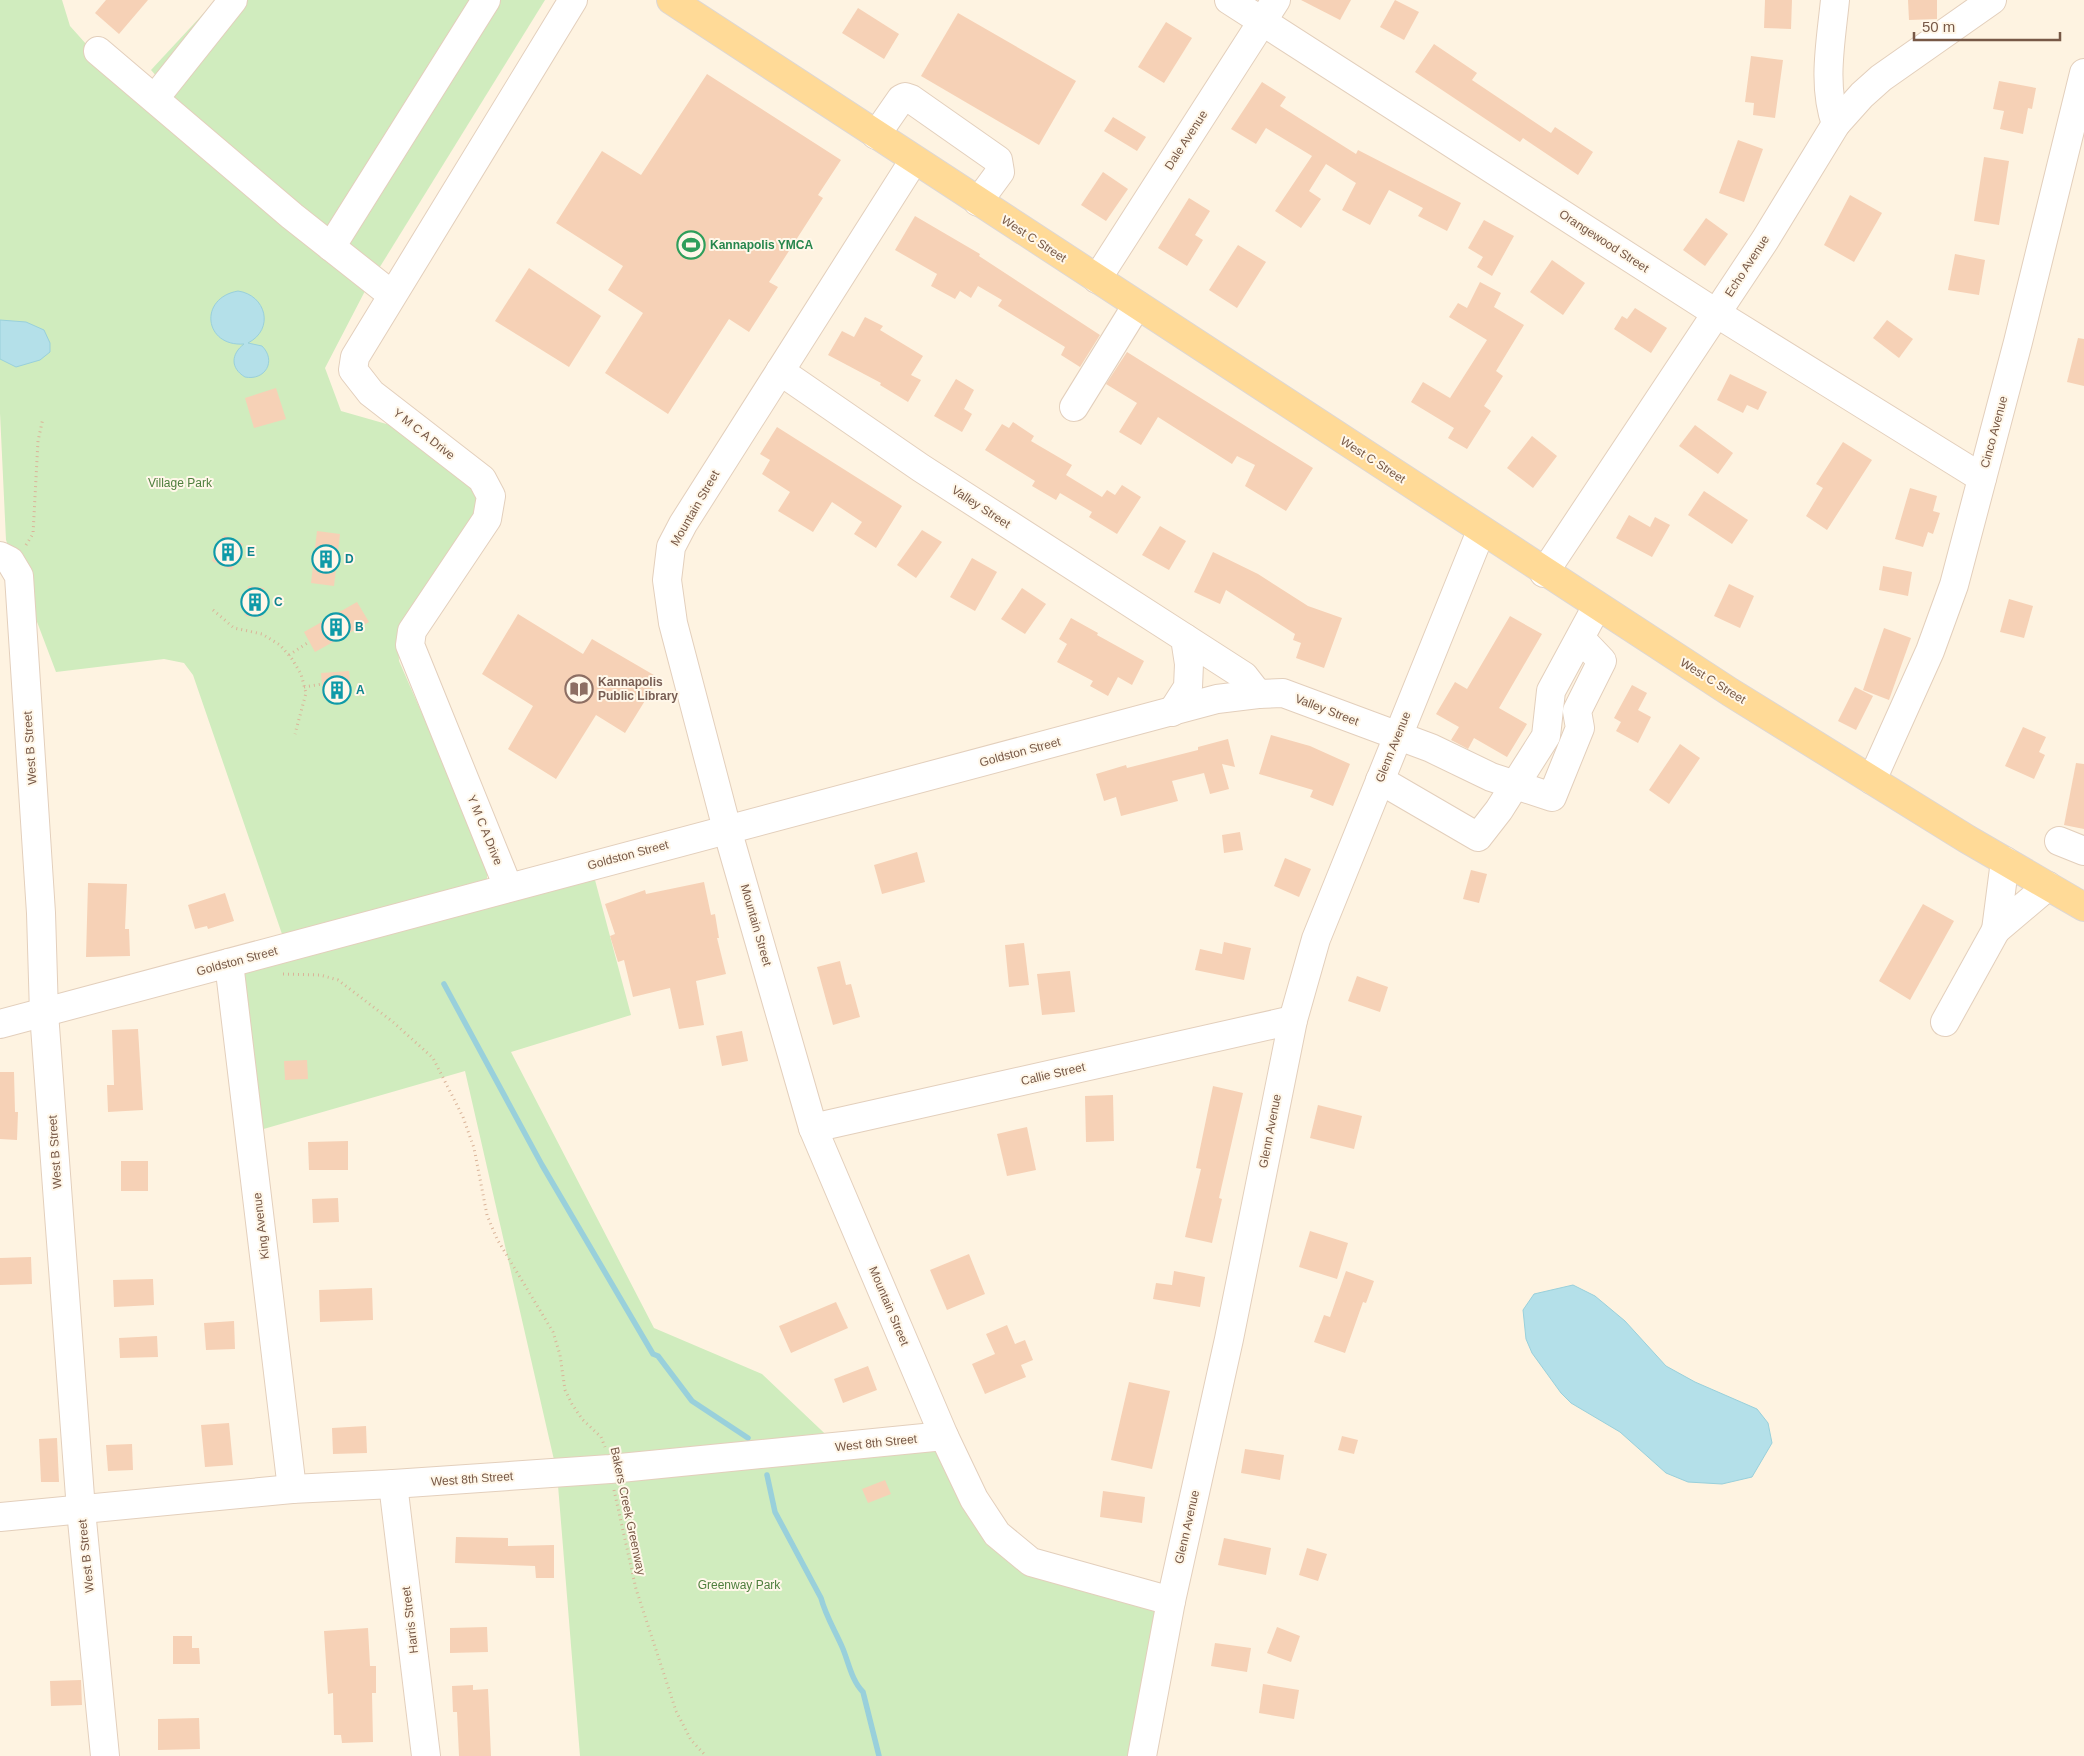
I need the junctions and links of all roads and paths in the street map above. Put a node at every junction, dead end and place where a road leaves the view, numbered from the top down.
1 (233, 0) edge
2 (486, 0) edge
3 (573, 0) edge
4 (671, 0) edge
5 (1229, 0) edge
6 (1834, 0) edge
7 (1992, 0) edge
8 (1269, 11) edge
9 (98, 51) dead end
10 (2084, 73) edge
11 (155, 98) junction
12 (1836, 124) junction
13 (876, 135) junction
14 (914, 160) junction
15 (978, 202) junction
16 (331, 246) junction
17 (1097, 279) junction
18 (392, 295) junction
19 (1137, 306) junction
20 (1716, 313) junction
21 (780, 371) junction
22 (1074, 407) dead end
23 (43, 418) dead end
24 (1982, 478) junction
25 (1481, 530) junction
26 (5, 558) edge
27 (1544, 572) junction
28 (1597, 606) junction
29 (213, 610) dead end
30 (1185, 638) junction
31 (1580, 639) junction
32 (309, 642) dead end
33 (289, 655) junction
34 (322, 684) dead end
35 (304, 686) junction
36 (1258, 694) junction
37 (1549, 706) junction
38 (1172, 712) junction
39 (1580, 728) junction
40 (295, 734) dead end
41 (1397, 737) junction
42 (1380, 780) junction
43 (1872, 780) junction
44 (1515, 784) junction
45 (727, 829) junction
46 (2059, 841) dead end
47 (2084, 852) edge
48 (2004, 861) junction
49 (2048, 886) junction
50 (508, 887) junction
51 (2084, 907) edge
52 (1996, 930) junction
53 (229, 963) junction
54 (277, 974) dead end
55 (44, 1013) junction
56 (1293, 1020) junction
57 (1945, 1022) dead end
58 (0, 1024) edge
59 (813, 1128) junction
60 (944, 1436) junction
61 (610, 1469) junction
62 (393, 1484) junction
63 (292, 1489) junction
64 (81, 1510) junction
65 (0, 1517) edge
66 (1171, 1601) junction
67 (105, 1756) edge
68 (426, 1756) edge
69 (706, 1756) edge
70 (1142, 1756) edge

1 - 11 street
2 - 16 street
3 - 18 street, Y M C A Drive
4 - 13 main road, West C Street
5 - 8 street, Orangewood Street
6 - 12 street
7 - 12 street, Echo Avenue
8 - 17 street, Dale Avenue
8 - 20 street, Orangewood Street
9 - 11 street
10 - 24 street, Cinco Avenue
11 - 16 street
12 - 20 street, Echo Avenue
13 - 14 main road, West C Street
13 - 15 street
14 - 15 main road, West C Street
14 - 21 street, Mountain Street
15 - 17 main road, West C Street
16 - 18 street
17 - 19 main road, West C Street
18 - 50 street, Y M C A Drive
19 - 22 street
19 - 25 main road, West C Street
20 - 24 street, Orangewood Street
20 - 27 street, Echo Avenue
21 - 30 street, Valley Street
21 - 45 street, Mountain Street
23 - 26 path
24 - 43 street, Cinco Avenue
25 - 27 main road, West C Street
25 - 41 street, Glenn Avenue
26 - 55 street, West B Street
27 - 28 main road, West C Street
28 - 31 street
28 - 43 main road, West C Street
29 - 33 path
30 - 36 street, Valley Street
30 - 38 street
31 - 37 street
31 - 39 street
32 - 33 path
33 - 35 path
34 - 35 path
35 - 40 path
36 - 38 street, Goldston Street
36 - 41 street, Valley Street
37 - 39 street
37 - 44 street
38 - 45 street, Goldston Street
39 - 44 street, Valley Street
41 - 42 street, Glenn Avenue
41 - 44 street, Valley Street
42 - 44 street
42 - 56 street, Glenn Avenue
43 - 48 main road, West C Street
45 - 50 street, Goldston Street
45 - 59 street, Mountain Street
46 - 47 street
48 - 49 main road, West C Street
48 - 52 street
49 - 51 main road, West C Street
49 - 52 street
50 - 53 street, Goldston Street
52 - 57 street
53 - 55 street, Goldston Street
53 - 63 street, King Avenue
54 - 61 path, Bakers Creek Greenway
55 - 58 street, Goldston Street
55 - 64 street, West B Street
56 - 59 street, Callie Street
56 - 66 street, Glenn Avenue
59 - 60 street, Mountain Street
60 - 61 street, West 8th Street
60 - 66 street, Mountain Street
61 - 62 street, West 8th Street
61 - 69 path, Bakers Creek Greenway
62 - 63 street, West 8th Street
62 - 68 street, Harris Street
63 - 64 street, West 8th Street
64 - 65 street, West 8th Street
64 - 67 street, West B Street
66 - 70 street, Glenn Avenue

